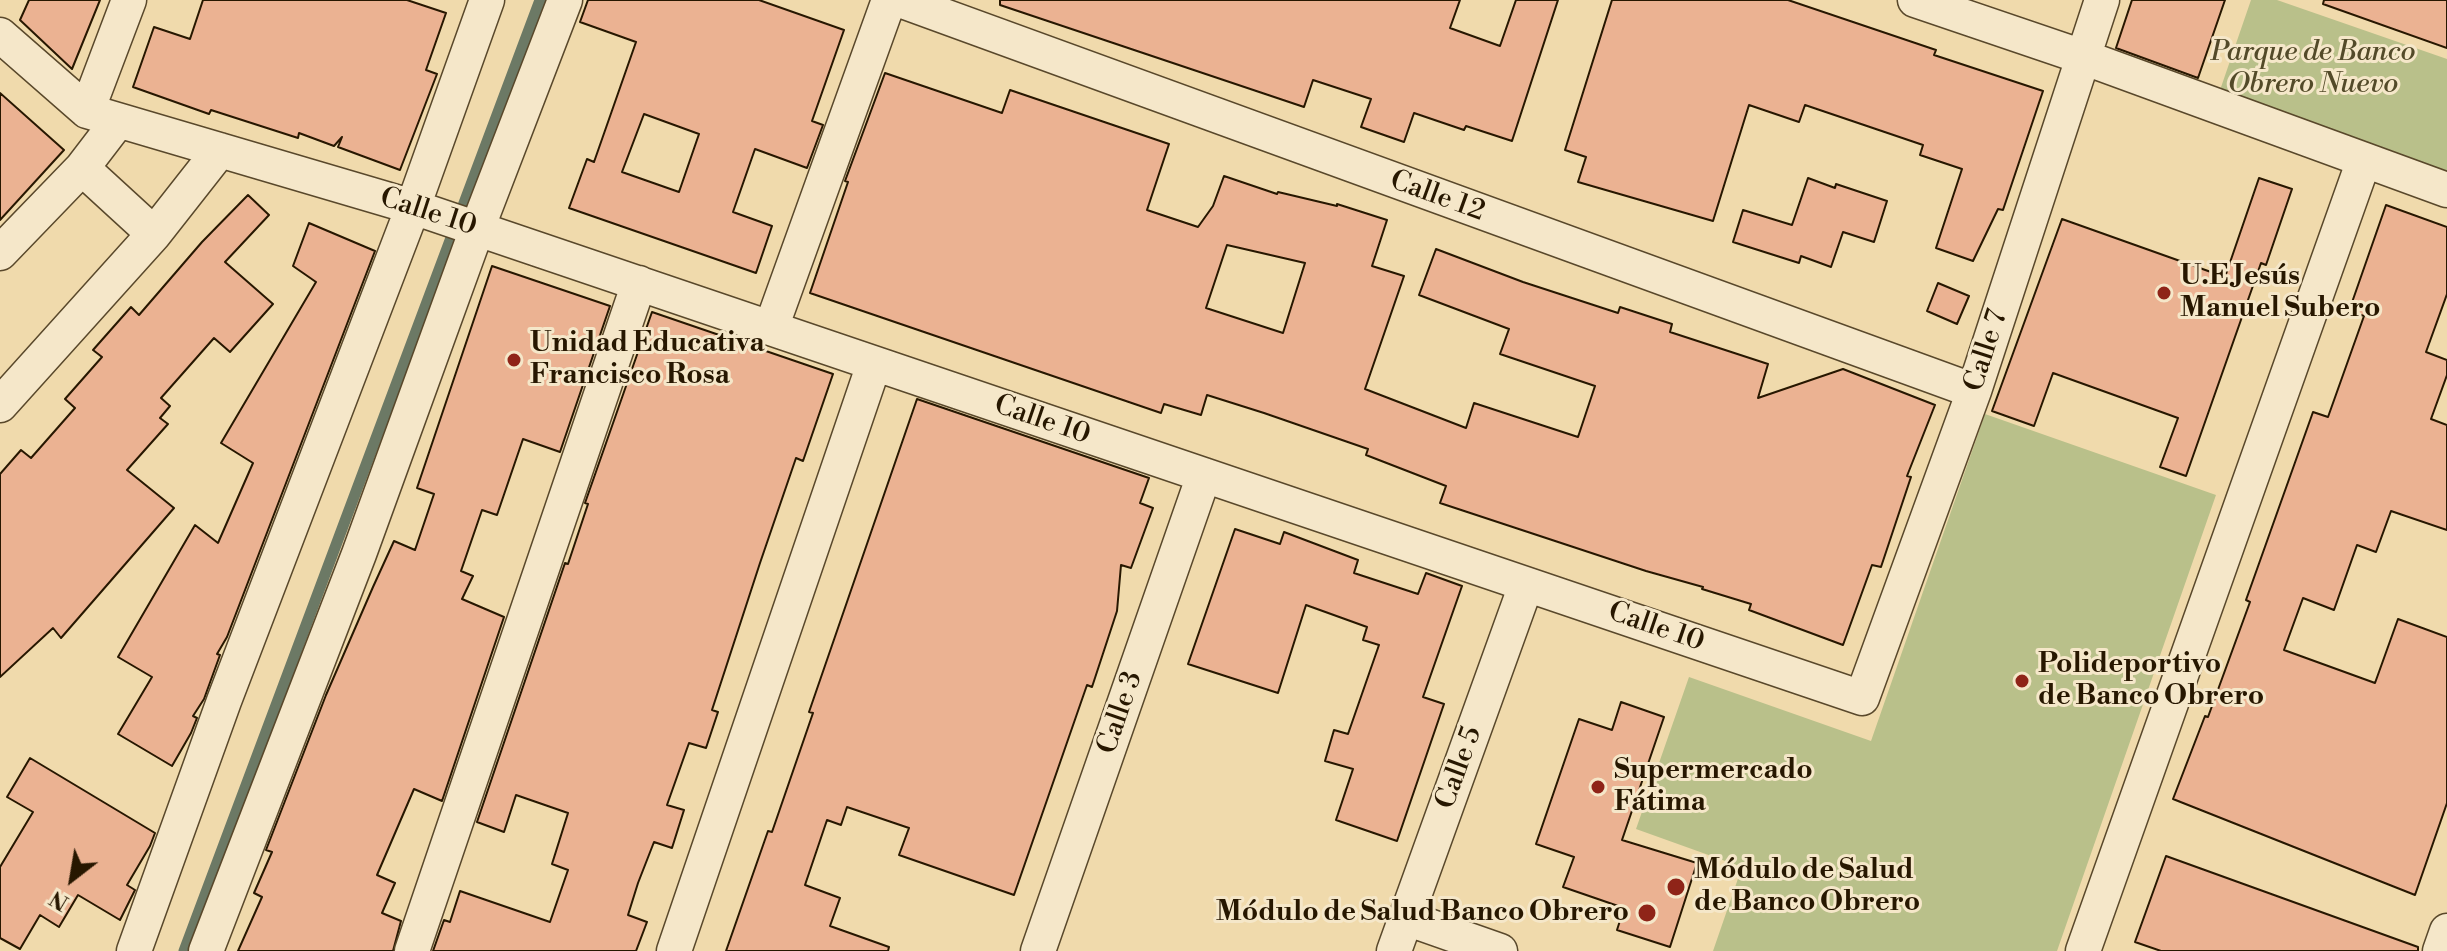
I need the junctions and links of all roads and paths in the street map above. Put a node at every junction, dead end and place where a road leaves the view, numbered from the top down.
1 (129, 0) edge
2 (487, 0) edge
3 (565, 0) edge
4 (889, 0) edge
5 (900, 0) edge
6 (1915, 0) edge
7 (2102, 0) edge
8 (0, 35) edge
9 (2083, 57) junction
10 (102, 116) junction
11 (220, 150) junction
12 (2364, 160) junction
13 (82, 168) junction
14 (2447, 190) edge
15 (424, 210) junction
16 (476, 228) junction
17 (154, 234) junction
18 (0, 253) edge
19 (639, 283) junction
20 (771, 328) junction
21 (874, 364) junction
22 (1974, 391) junction
23 (0, 405) edge
24 (1204, 475) junction
25 (1526, 585) junction
26 (1862, 698) joint
27 (1406, 918) junction
28 (2447, 931) edge
29 (134, 951) edge
30 (206, 951) edge
31 (412, 951) edge
32 (674, 951) edge
33 (1038, 951) edge
34 (1394, 951) edge
35 (1500, 951) edge
36 (2083, 951) edge
37 (2440, 951) edge

1 - 10 street
2 - 15 street
3 - 16 street
4 - 20 street
5 - 22 street, Calle 12
6 - 9 street
7 - 9 street, Calle 7
8 - 10 street
9 - 12 street
9 - 22 street, Calle 7
10 - 11 street, Calle 10
10 - 13 street
11 - 15 street, Calle 10
11 - 17 street
12 - 14 street
12 - 36 street
13 - 17 street
13 - 18 street
15 - 16 street, Calle 10
15 - 29 street
16 - 19 street, Calle 10
16 - 30 street
17 - 23 street
19 - 20 street, Calle 10
19 - 31 street
20 - 21 street, Calle 10
21 - 24 street, Calle 10
21 - 32 street
22 - 26 street, Calle 7
24 - 25 street, Calle 10
24 - 33 street, Calle 3
25 - 26 street, Calle 10
25 - 27 street, Calle 5
27 - 34 street, Calle 5
27 - 35 street
28 - 37 street

